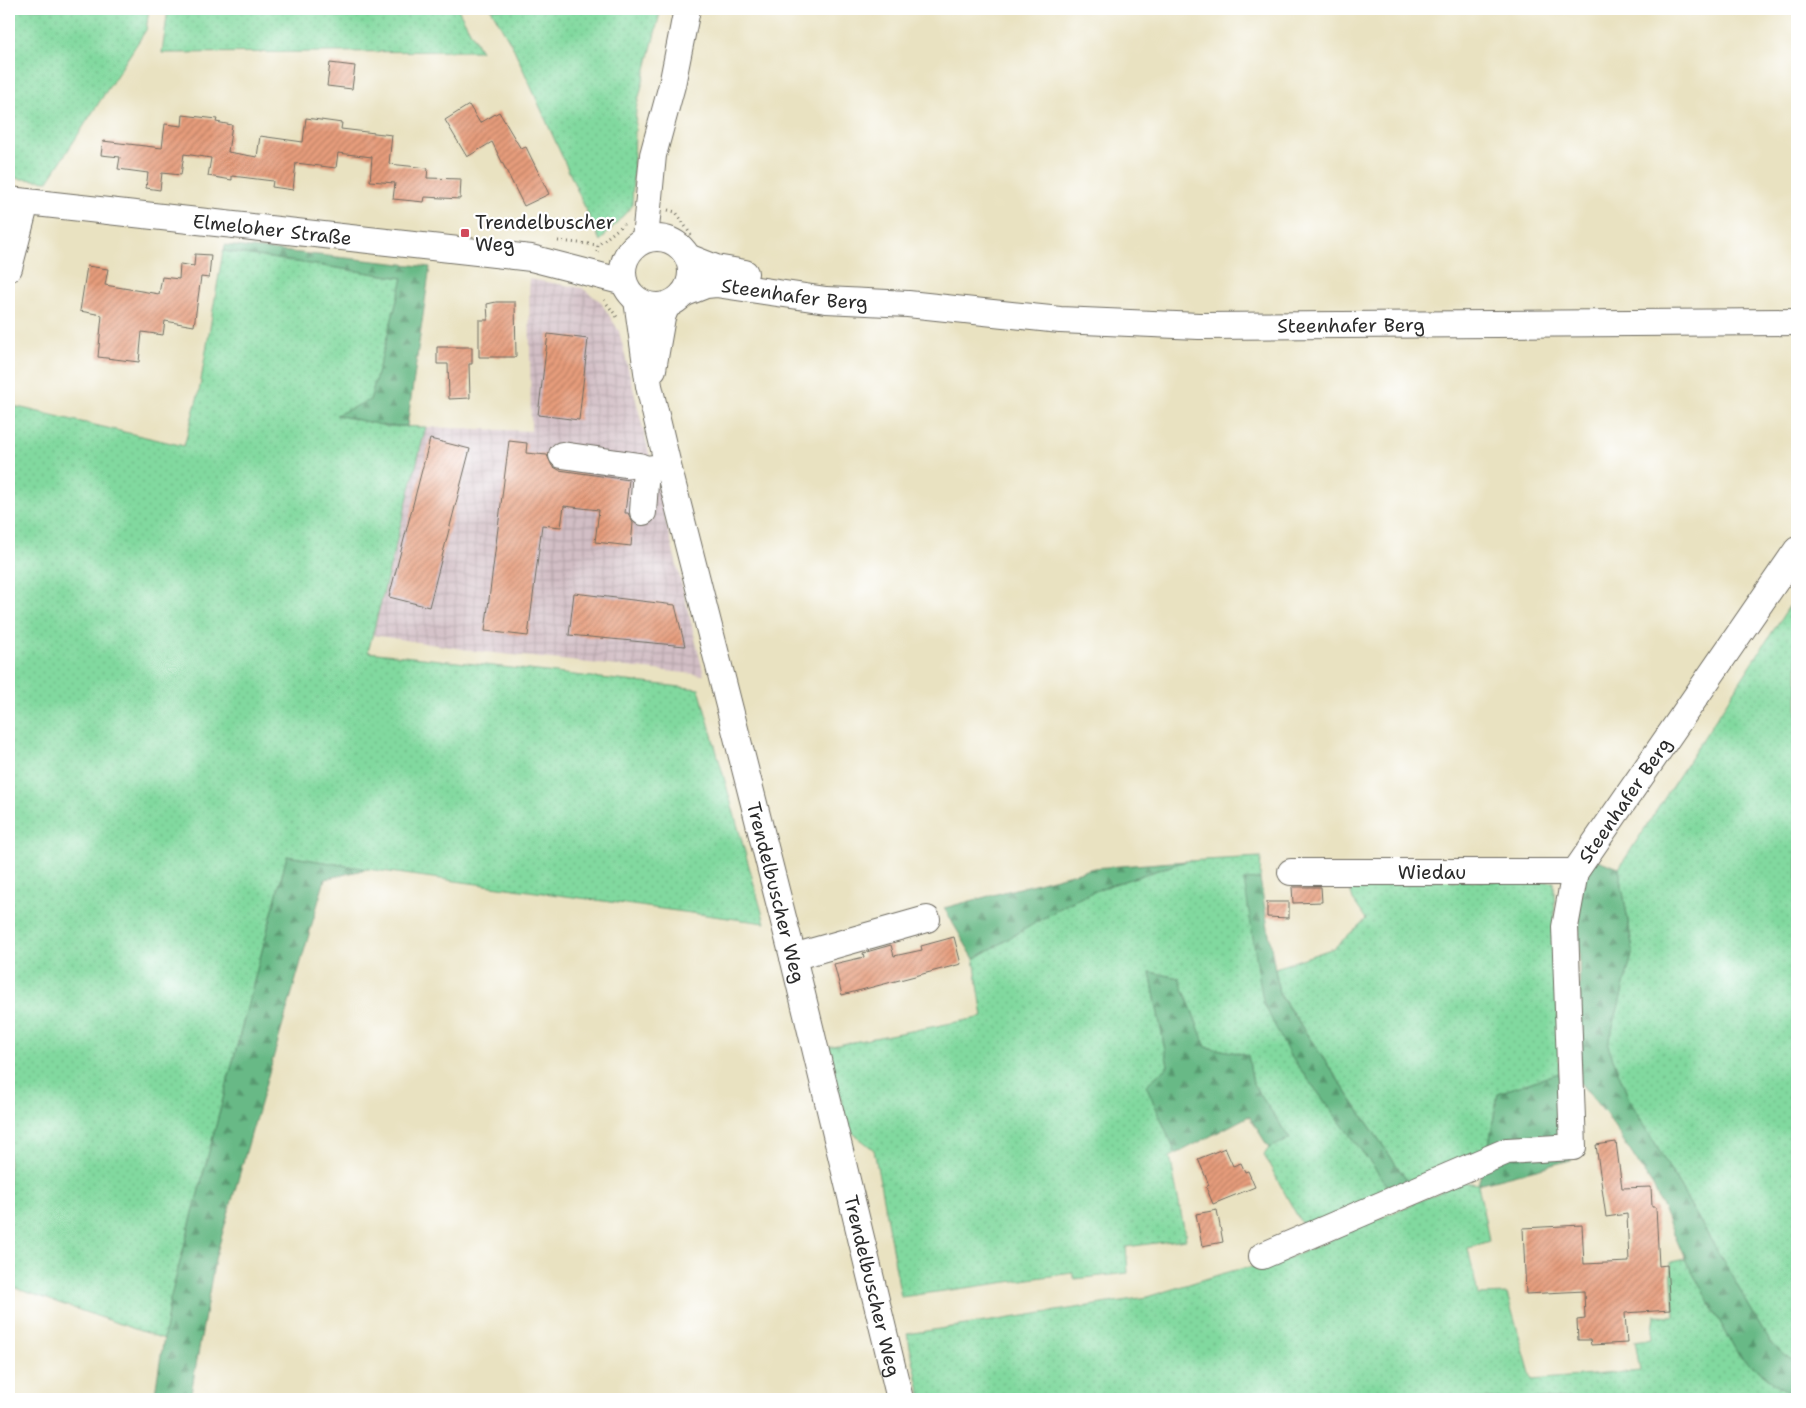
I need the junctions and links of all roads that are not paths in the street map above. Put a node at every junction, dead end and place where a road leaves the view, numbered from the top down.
1 (687, 9) edge
2 (17, 201) edge
3 (658, 246) junction
4 (537, 258) junction
5 (9, 268) edge
6 (630, 291) junction
7 (675, 299) junction
8 (908, 304) junction
9 (1797, 322) edge
10 (649, 386) junction
11 (562, 455) dead end
12 (657, 468) junction
13 (642, 512) dead end
14 (1797, 550) edge
15 (1290, 872) dead end
16 (1575, 872) junction
17 (927, 919) dead end
18 (793, 957) junction
19 (1262, 1256) dead end
20 (900, 1399) edge

1 - 3 street
2 - 4 street, Elmeloher Straße
2 - 5 street
3 - 4 street, Elmeloher Straße
3 - 6 street
3 - 7 street
3 - 8 street, Steenhafer Berg
4 - 6 street, Elmeloher Straße
6 - 7 street
6 - 10 street, Trendelbuscher Weg
7 - 8 street, Steenhafer Berg
7 - 10 street, Trendelbuscher Weg
8 - 9 street, Steenhafer Berg
10 - 12 street, Trendelbuscher Weg
11 - 12 street
12 - 13 street
12 - 18 street, Trendelbuscher Weg
14 - 16 street, Steenhafer Berg
15 - 16 street, Wiedau
16 - 19 street, Steenhafer Berg
17 - 18 street
18 - 20 street, Trendelbuscher Weg

